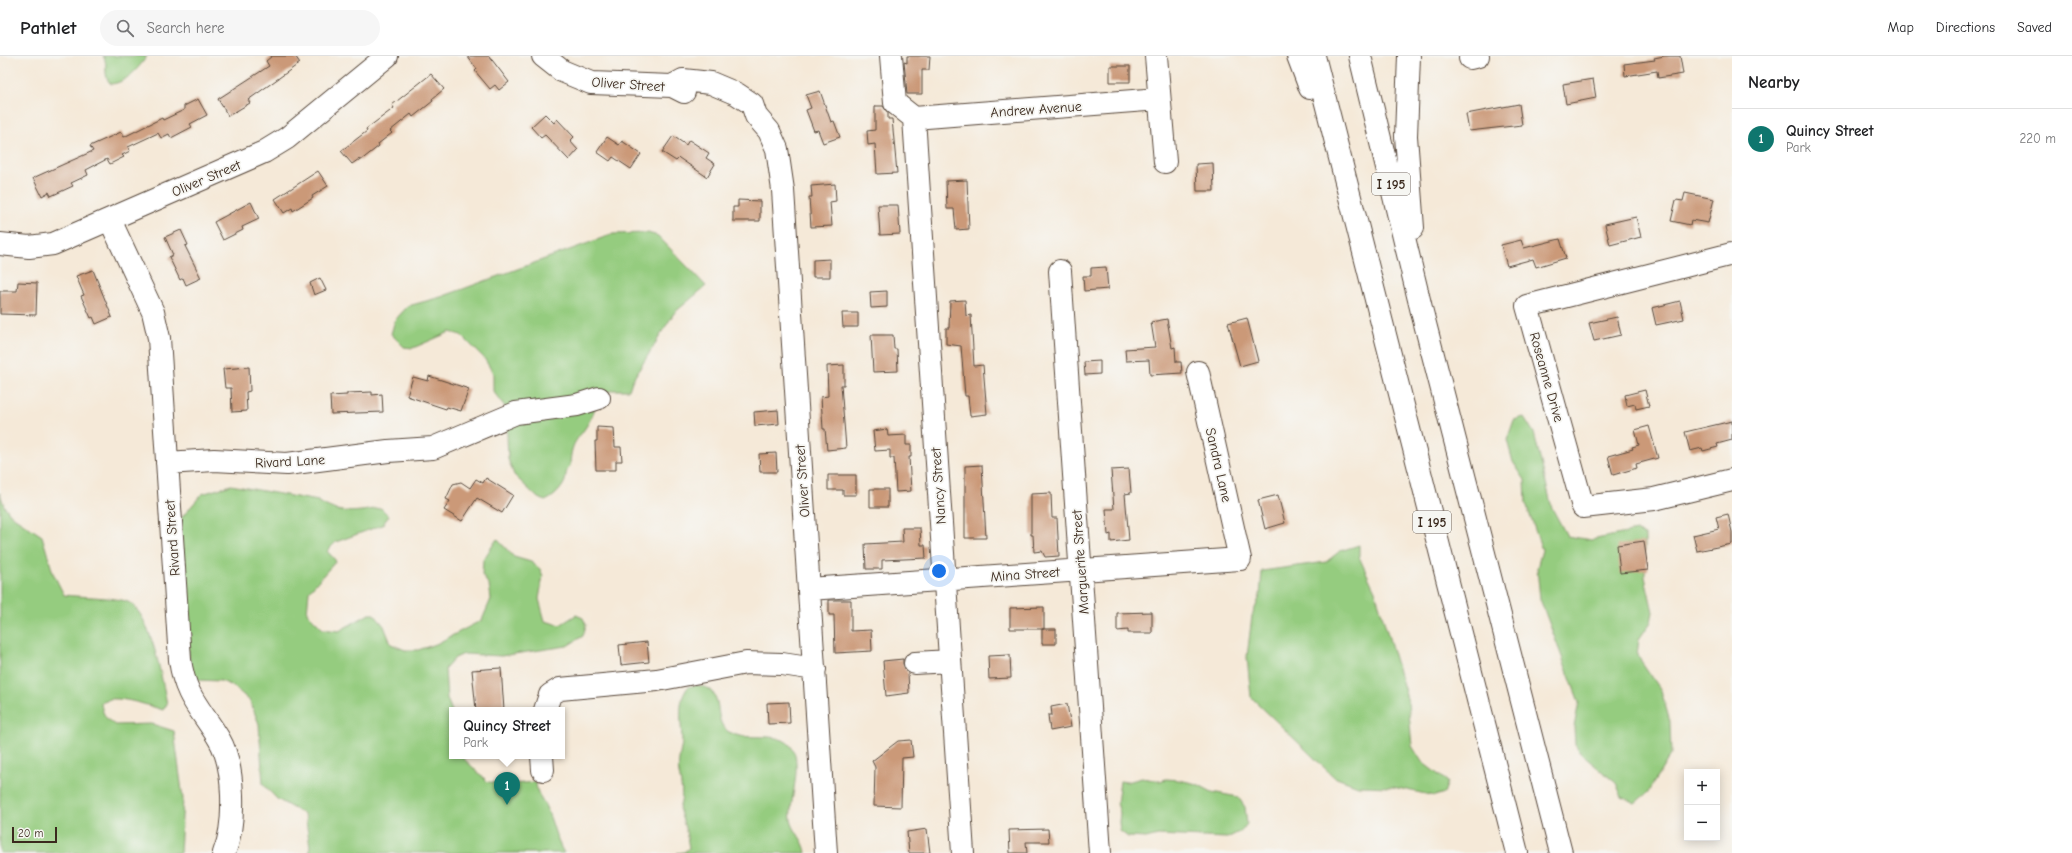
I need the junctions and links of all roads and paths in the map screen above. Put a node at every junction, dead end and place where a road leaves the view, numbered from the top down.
1 (387, 56) edge
2 (543, 56) edge
3 (891, 56) edge
4 (1156, 56) edge
5 (1298, 56) edge
6 (1314, 56) edge
7 (1360, 56) edge
8 (1409, 56) edge
9 (1159, 99) junction
10 (914, 118) junction
11 (1165, 162) dead end
12 (1348, 191) junction
13 (110, 220) junction
14 (0, 244) edge
15 (1732, 254) edge
16 (1060, 271) dead end
17 (1422, 312) junction
18 (1198, 372) dead end
19 (599, 398) dead end
20 (167, 463) junction
21 (1732, 480) edge
22 (1240, 559) joint
23 (1081, 570) junction
24 (945, 580) junction
25 (809, 589) junction
26 (950, 661) junction
27 (915, 663) dead end
28 (815, 670) junction
29 (546, 707) edge
30 (224, 853) edge
31 (826, 853) edge
32 (963, 853) edge
33 (1100, 853) edge
34 (1517, 853) edge
35 (1561, 853) edge

1 - 13 main road, Oliver Street
2 - 25 main road, Oliver Street
3 - 10 main road
4 - 9 main road
5 - 12 main road
6 - 12 main road, I 195
7 - 17 main road, I 195
8 - 17 main road
9 - 10 main road, Andrew Avenue
9 - 11 main road
10 - 24 main road, Nancy Street
12 - 34 main road, I 195
13 - 14 main road, Oliver Street
13 - 20 main road, Rivard Street
15 - 21 main road, Roseanne Drive
16 - 23 main road, Marguerite Street
17 - 35 main road, I 195
18 - 22 main road, Sandra Lane
19 - 20 main road, Rivard Lane
20 - 30 main road, Rivard Street
22 - 23 main road, Mina Street
23 - 24 main road, Mina Street
23 - 33 main road, Marguerite Street
24 - 25 main road, Mina Street
24 - 26 main road, Nancy Street
25 - 28 main road, Oliver Street
26 - 27 main road
26 - 32 main road, Nancy Street
28 - 29 main road
28 - 31 main road, Oliver Street

